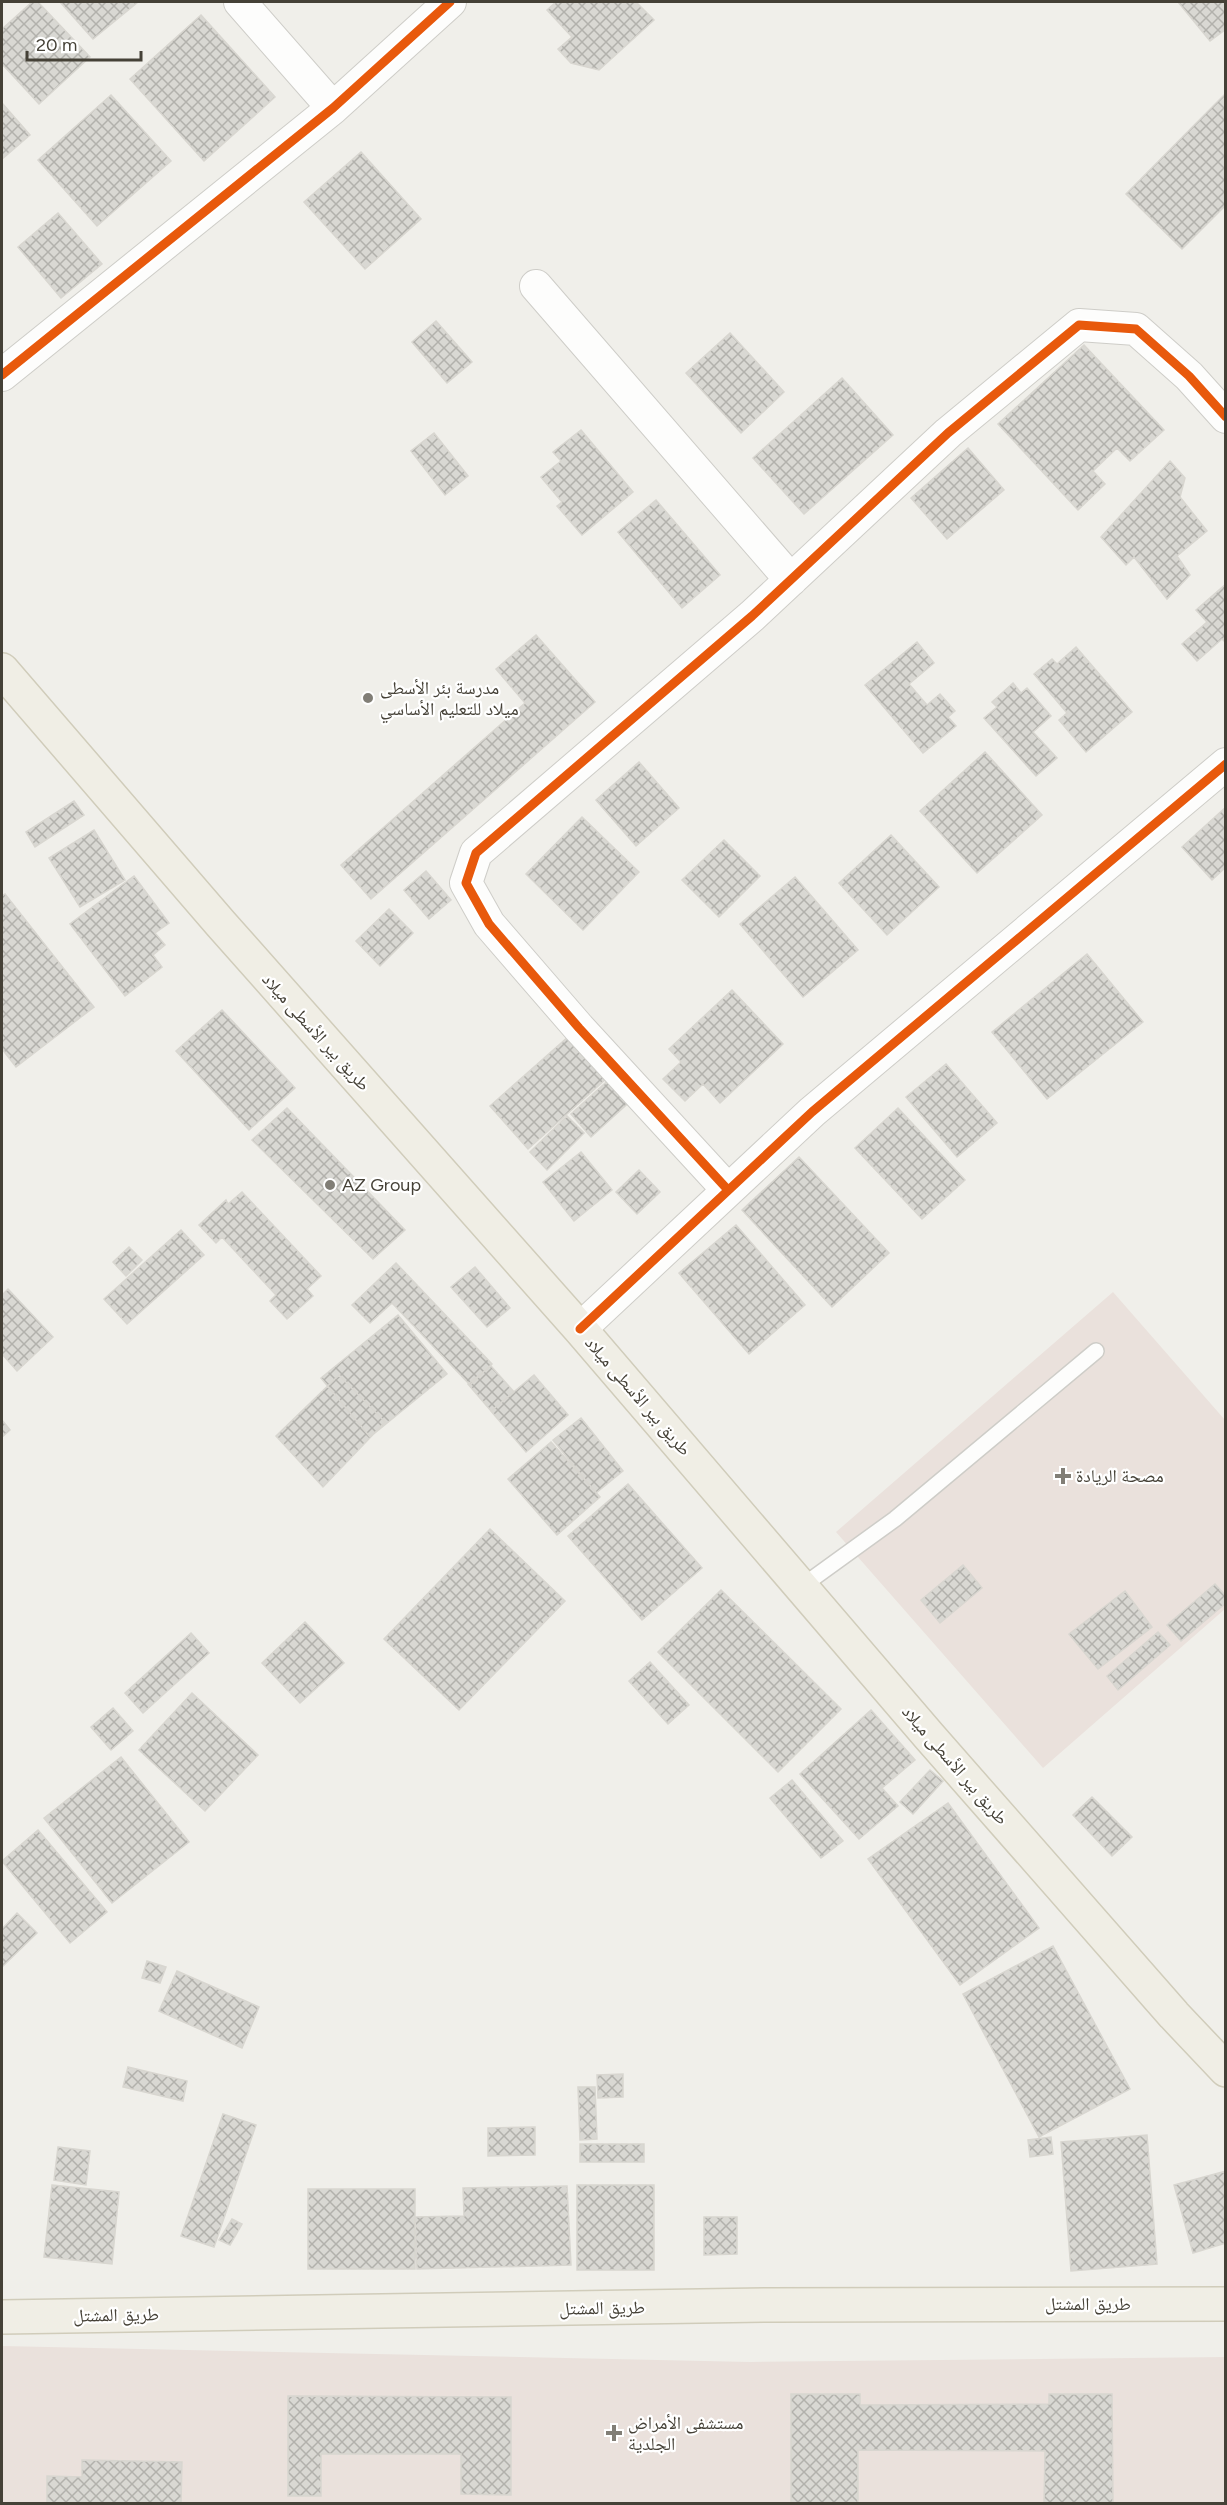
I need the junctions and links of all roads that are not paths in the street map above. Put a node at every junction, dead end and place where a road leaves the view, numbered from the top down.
1 (240, 2) edge
2 (450, 2) edge
3 (333, 108) junction
4 (536, 286) dead end
5 (2, 375) edge
6 (1226, 417) edge
7 (791, 580) junction
8 (2, 670) edge
9 (1226, 764) edge
10 (728, 1190) junction
11 (580, 1329) junction
12 (1096, 1351) dead end
13 (801, 1587) junction
14 (1226, 2070) edge
15 (1218, 2301) edge
16 (2, 2317) edge

1 - 3 street
2 - 3 street
3 - 5 street
4 - 7 street
6 - 7 street
7 - 10 street
8 - 11 main road, طريق بير الأسطى ميلاد
9 - 10 street
10 - 11 street
11 - 13 main road, طريق بير الأسطى ميلاد
12 - 13 lane
13 - 14 main road, طريق بير الأسطى ميلاد
15 - 16 main road, طريق المشتل

